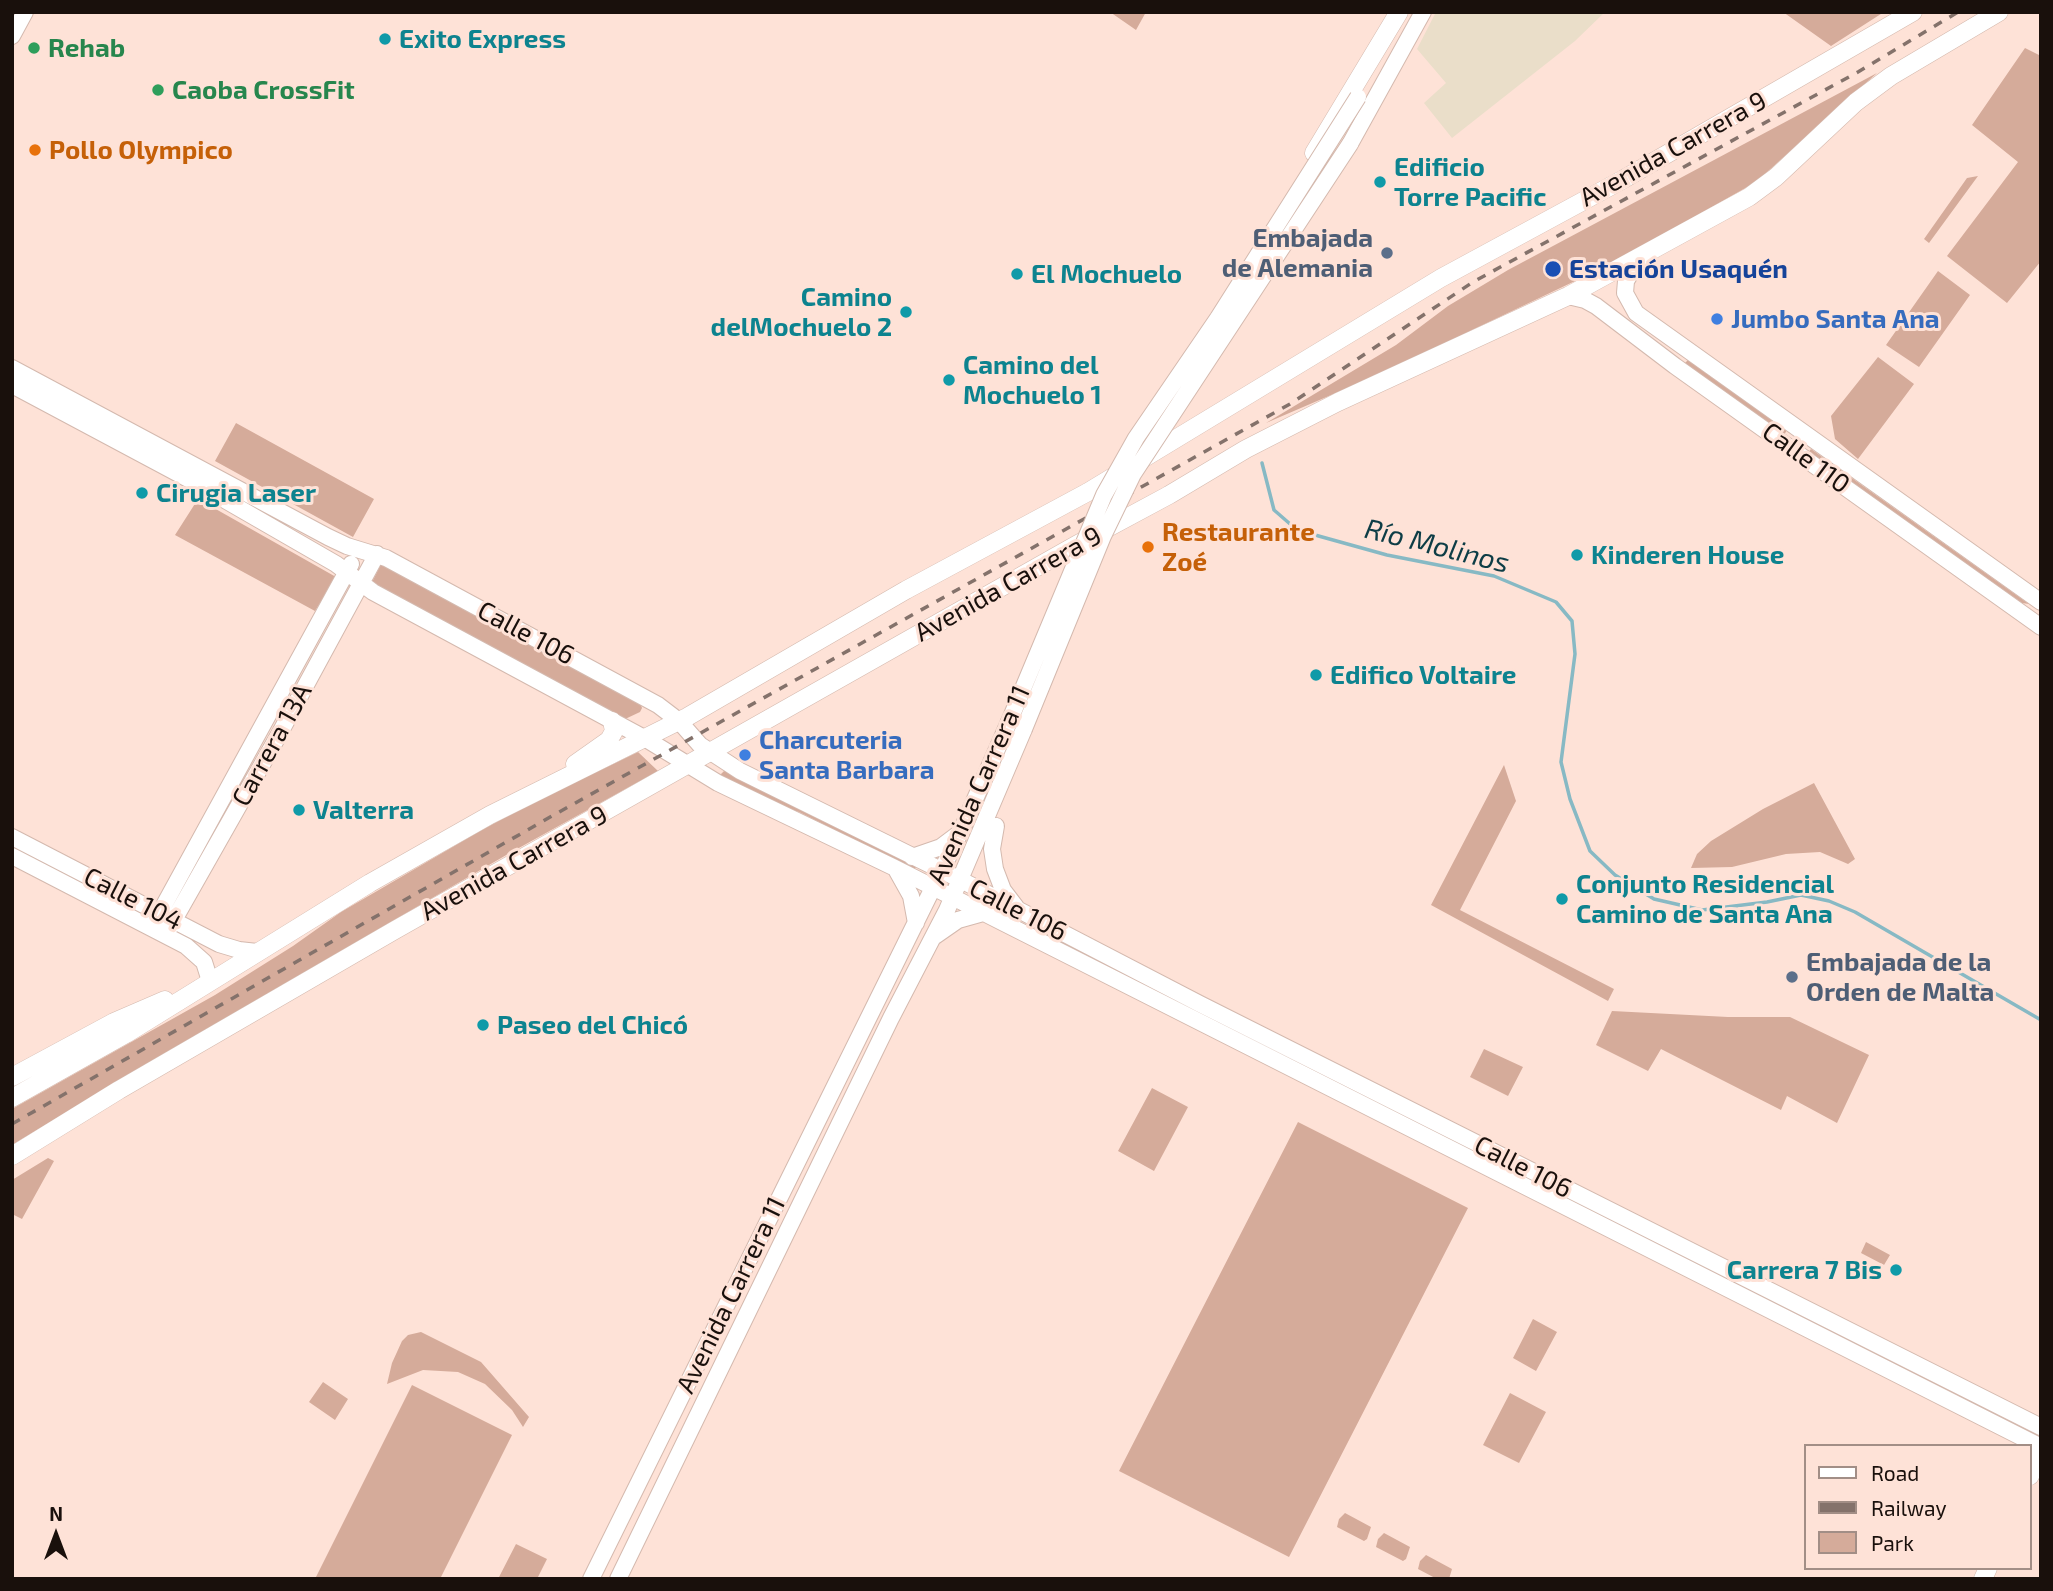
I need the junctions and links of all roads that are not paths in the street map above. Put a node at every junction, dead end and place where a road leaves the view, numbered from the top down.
1 (25, 12) edge
2 (1400, 12) edge
3 (1423, 12) edge
4 (1913, 12) edge
5 (1999, 12) edge
6 (12, 36) edge
7 (1641, 256) junction
8 (1568, 296) junction
9 (12, 368) edge
10 (12, 385) edge
11 (1088, 492) junction
12 (360, 549) junction
13 (377, 554) junction
14 (347, 571) junction
15 (360, 584) junction
16 (2041, 602) edge
17 (2041, 627) edge
18 (612, 721) junction
19 (679, 721) junction
20 (646, 739) junction
21 (254, 743) junction
22 (269, 752) junction
23 (710, 752) junction
24 (688, 765) junction
25 (554, 784) junction
26 (996, 826) dead end
27 (961, 831) junction
28 (12, 837) edge
29 (12, 856) edge
30 (912, 857) junction
31 (893, 867) junction
32 (942, 871) junction
33 (961, 880) junction
34 (933, 888) junction
35 (953, 897) junction
36 (1020, 911) junction
37 (983, 914) junction
38 (916, 923) junction
39 (162, 924) junction
40 (931, 940) junction
41 (257, 952) junction
42 (210, 981) junction
43 (12, 1077) edge
44 (12, 1098) edge
45 (12, 1156) edge
46 (2041, 1427) edge
47 (2031, 1444) edge
48 (2041, 1449) edge
49 (2032, 1470) edge
50 (590, 1579) edge
51 (618, 1579) edge

1 - 6 main road
2 - 11 main road
2 - 27 main road, Avenida Carrera 11, bridge
3 - 33 main road, Avenida Carrera 11, bridge
4 - 11 main road, Avenida Carrera 9
5 - 7 main road, Avenida Carrera 9
7 - 8 main road, Avenida Carrera 9
7 - 16 main road, Calle 110
8 - 17 main road, Calle 110
8 - 23 main road, Avenida Carrera 9
9 - 12 main road, Calle 106
10 - 14 main road, Calle 106
11 - 19 main road, Avenida Carrera 9
12 - 13 main road, Calle 106
12 - 14 main road, Carrera 13A
13 - 15 main road, Carrera 13A
13 - 19 main road, Calle 106
14 - 15 main road, Calle 106
14 - 21 main road, Carrera 13A
15 - 18 main road, Calle 106
15 - 22 main road, Carrera 13A
18 - 20 main road, Calle 106
18 - 25 main road
19 - 20 main road, Avenida Carrera 9
19 - 23 main road, Calle 106
20 - 24 main road, Calle 106
20 - 25 main road, Avenida Carrera 9
21 - 22 main road
21 - 39 main road, Carrera 13A
22 - 39 main road, Carrera 13A
23 - 24 main road, Avenida Carrera 9
23 - 30 main road, Calle 106
24 - 31 main road, Calle 106
24 - 45 main road, Avenida Carrera 9
25 - 41 main road, Avenida Carrera 9
26 - 36 main road
27 - 30 main road
27 - 32 main road, Avenida Carrera 11
28 - 39 main road, Calle 104
29 - 39 main road, Calle 104
30 - 32 main road, Calle 106
31 - 34 main road, Calle 106
31 - 38 main road
32 - 33 main road, Calle 106
32 - 34 main road, Avenida Carrera 11
33 - 35 main road, Avenida Carrera 11
33 - 36 main road, Calle 106
34 - 35 main road, Calle 106
34 - 38 main road, Avenida Carrera 11
35 - 37 main road, Calle 106
35 - 40 main road, Avenida Carrera 11
36 - 46 main road, Calle 106
37 - 40 main road
37 - 47 main road, Calle 106
38 - 50 main road, Avenida Carrera 11
39 - 41 main road, Calle 104
39 - 42 main road, Calle 104
40 - 51 main road, Avenida Carrera 11
41 - 42 main road, Avenida Carrera 9
42 - 43 main road
42 - 44 main road, Avenida Carrera 9
48 - 49 main road

